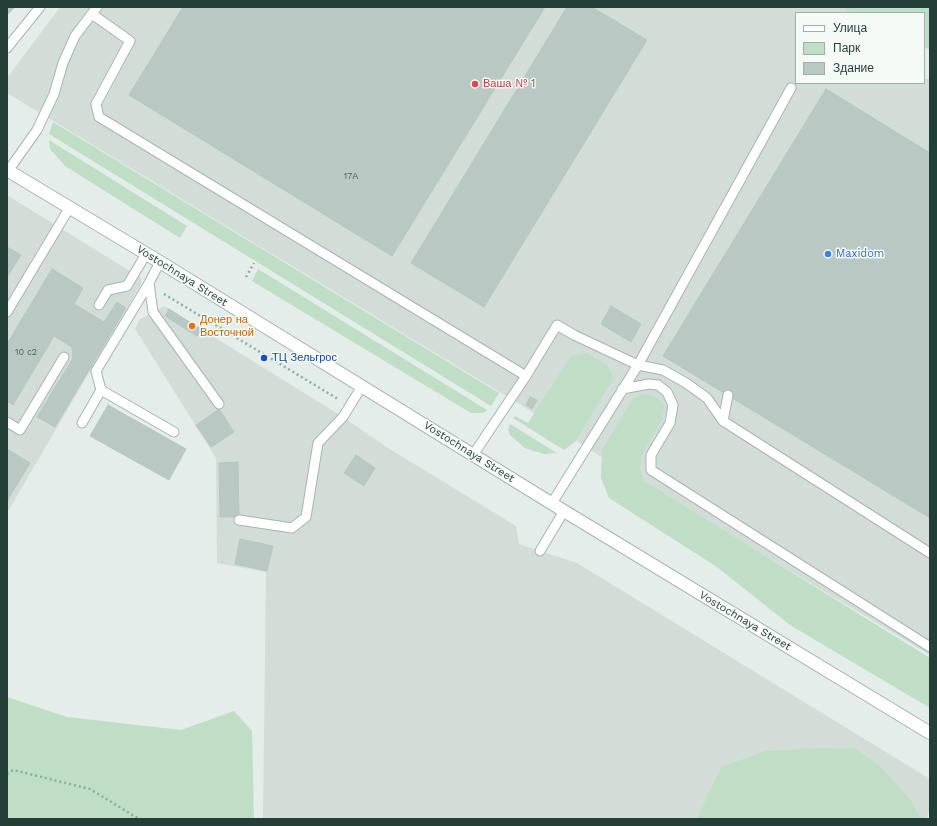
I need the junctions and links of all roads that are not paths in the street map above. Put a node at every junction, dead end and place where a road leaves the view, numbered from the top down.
1 (40, 7) edge
2 (95, 10) edge
3 (7, 48) edge
4 (791, 88) dead end
5 (8, 171) edge
6 (70, 207) junction
7 (146, 254) junction
8 (160, 262) junction
9 (149, 284) junction
10 (99, 305) dead end
11 (7, 312) edge
12 (64, 357) dead end
13 (638, 365) junction
14 (526, 376) junction
15 (362, 386) junction
16 (622, 389) junction
17 (101, 390) junction
18 (728, 395) dead end
19 (219, 404) dead end
20 (723, 420) junction
21 (7, 422) edge
22 (82, 423) dead end
23 (174, 432) dead end
24 (473, 455) junction
25 (552, 503) junction
26 (564, 511) junction
27 (239, 520) dead end
28 (540, 551) dead end
29 (930, 553) edge
30 (930, 647) edge
31 (930, 733) edge

1 - 3 lane
2 - 5 lane
2 - 14 lane
4 - 13 lane
5 - 6 street, Vostochnaya Street
6 - 7 street, Vostochnaya Street
6 - 11 lane
7 - 8 street, Vostochnaya Street
7 - 10 lane
8 - 9 lane
8 - 15 street, Vostochnaya Street
9 - 17 lane
9 - 19 lane
12 - 21 lane
13 - 14 lane
13 - 16 lane
13 - 20 lane
14 - 24 lane
15 - 24 street, Vostochnaya Street
15 - 27 lane
16 - 25 lane
16 - 30 lane
17 - 22 lane
17 - 23 lane
18 - 20 lane
20 - 29 lane
24 - 25 street, Vostochnaya Street
25 - 26 street, Vostochnaya Street
26 - 28 lane
26 - 31 street, Vostochnaya Street

